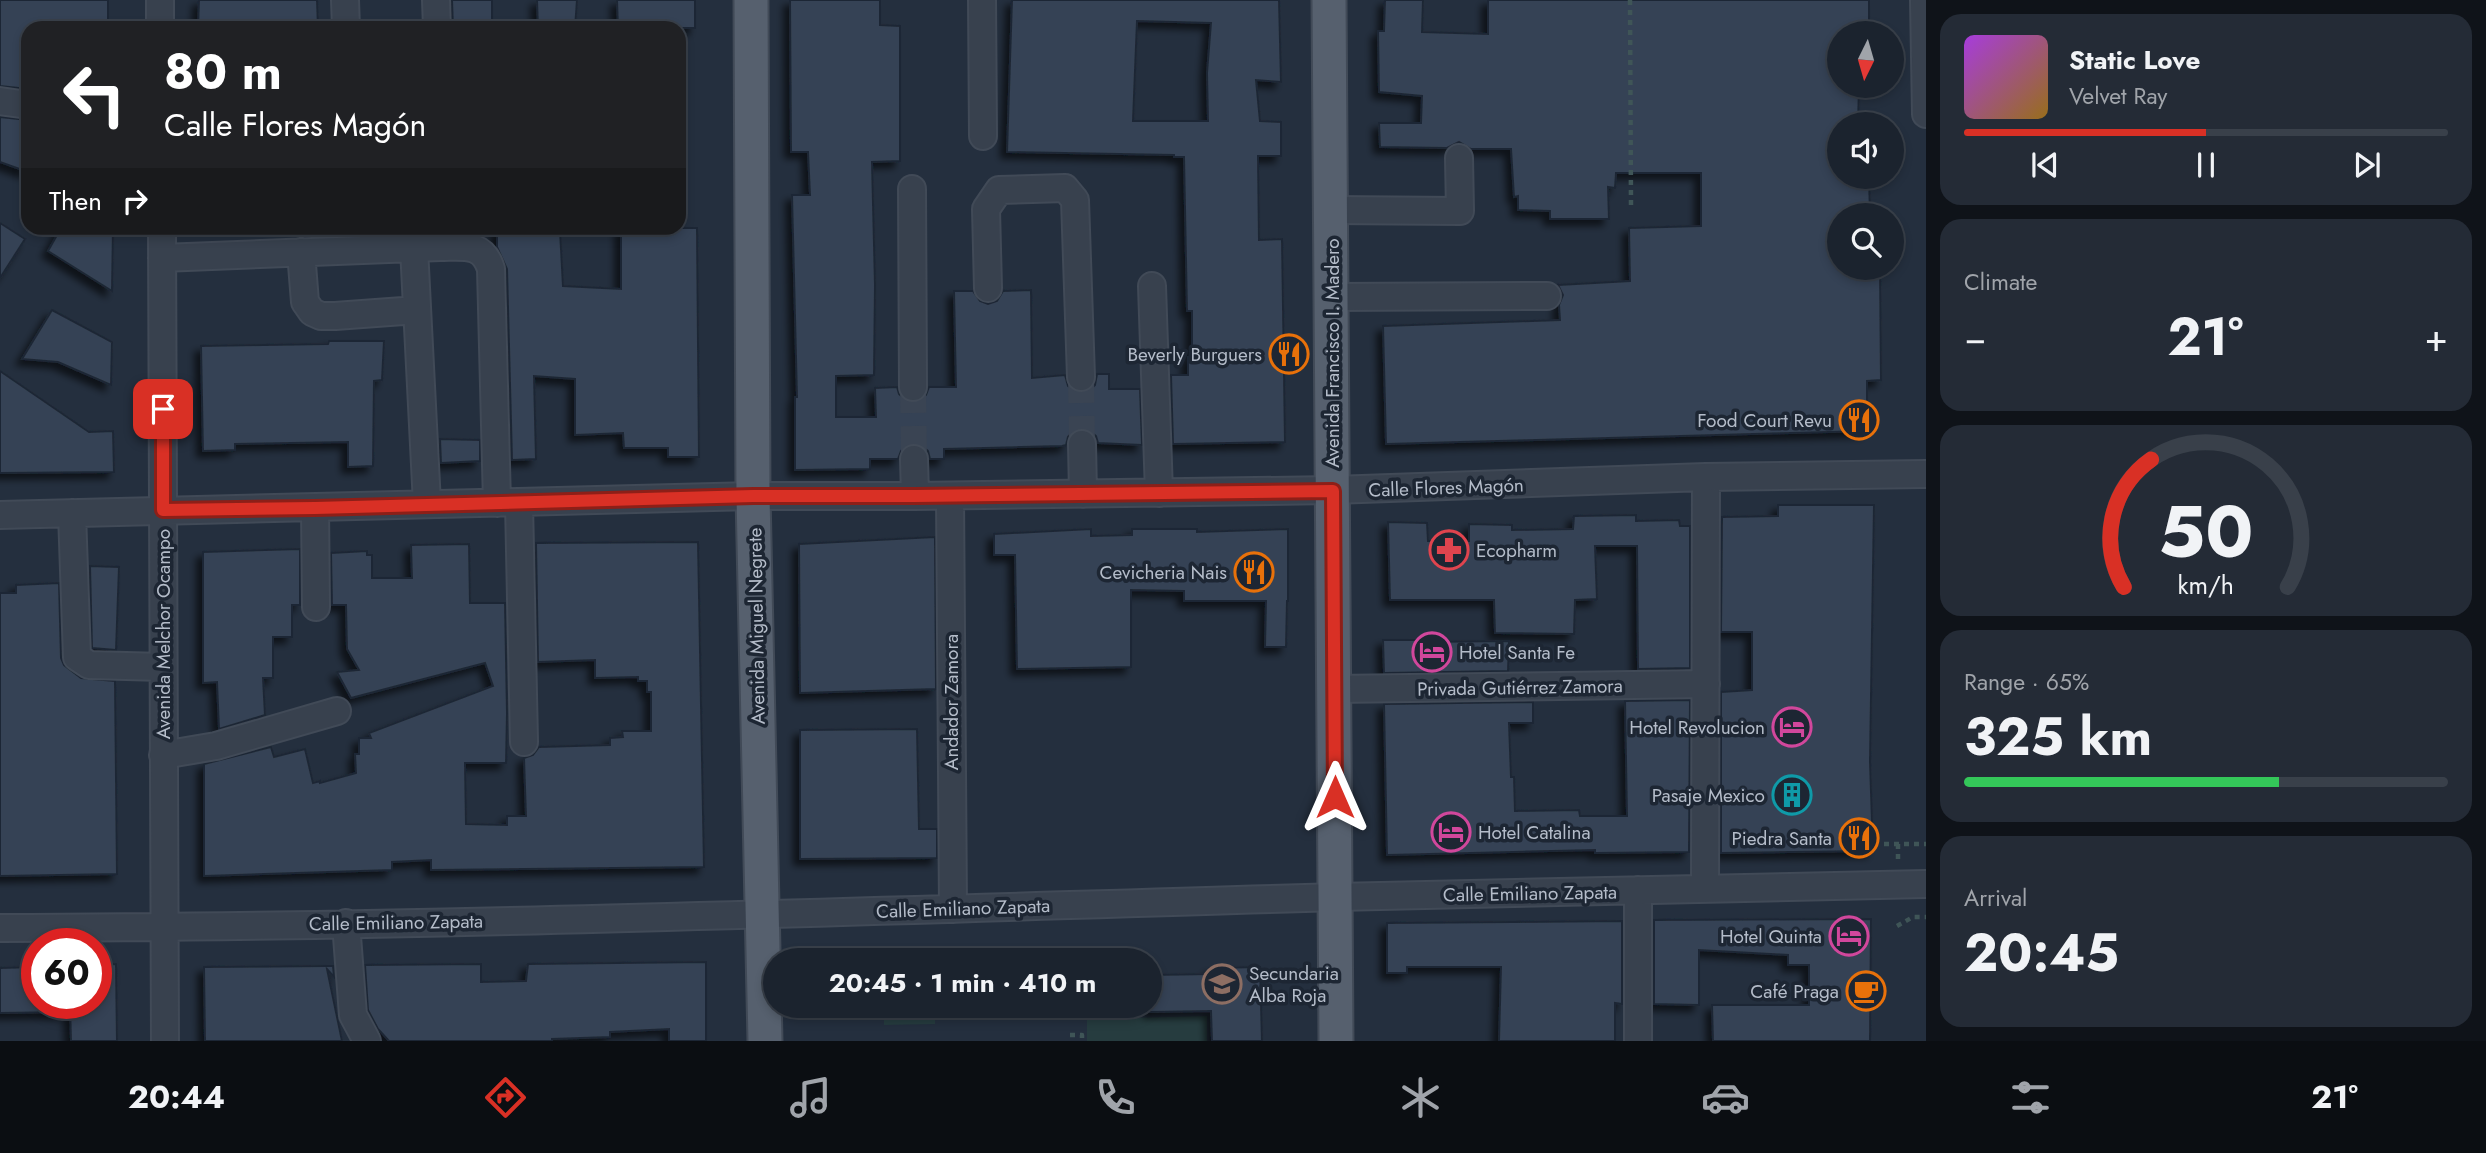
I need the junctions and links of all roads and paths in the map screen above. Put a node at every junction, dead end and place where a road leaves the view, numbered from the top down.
1 (160, 0) edge
2 (345, 0) edge
3 (436, 0) edge
4 (751, 0) edge
5 (982, 0) edge
6 (1329, 0) edge
7 (1630, 0) edge
8 (1924, 0) edge
9 (160, 21) edge
10 (346, 21) edge
11 (437, 21) edge
12 (0, 101) edge
13 (21, 104) edge
14 (1926, 114) edge
15 (983, 136) dead end
16 (1459, 158) dead end
17 (912, 189) dead end
18 (1631, 205) dead end
19 (1331, 210) junction
20 (162, 235) edge
21 (356, 239) edge
22 (431, 241) edge
23 (301, 252) junction
24 (162, 258) junction
25 (1152, 286) dead end
26 (988, 288) dead end
27 (1547, 296) dead end
28 (1332, 297) junction
29 (417, 310) junction
30 (1081, 377) tunnel mouth
31 (913, 387) tunnel mouth
32 (1082, 444) tunnel mouth
33 (914, 459) tunnel mouth
34 (1926, 474) edge
35 (1706, 477) junction
36 (1333, 491) junction
37 (1159, 493) junction
38 (1083, 494) junction
39 (753, 496) junction
40 (915, 496) junction
41 (950, 496) junction
42 (508, 503) junction
43 (427, 504) junction
44 (315, 508) junction
45 (163, 510) junction
46 (72, 513) junction
47 (0, 515) edge
48 (316, 607) dead end
49 (163, 667) junction
50 (1706, 684) junction
51 (1334, 689) junction
52 (337, 711) dead end
53 (524, 742) dead end
54 (163, 755) junction
55 (1884, 844) dead end
56 (1926, 844) edge
57 (1926, 884) edge
58 (1705, 889) junction
59 (1638, 890) junction
60 (1335, 897) junction
61 (953, 909) junction
62 (763, 914) junction
63 (1926, 917) edge
64 (346, 923) junction
65 (1897, 926) dead end
66 (0, 928) edge
67 (163, 928) junction
68 (1070, 1035) dead end
69 (165, 1041) edge
70 (367, 1041) edge
71 (765, 1041) edge
72 (1082, 1041) edge
73 (1336, 1041) edge
74 (1638, 1041) edge

1 - 9 street
2 - 10 street
3 - 11 street
4 - 39 main road, Avenida Miguel Negrete
5 - 15 street
6 - 19 main road, Avenida Francisco I. Madero
7 - 18 path
8 - 14 street
12 - 13 street
16 - 19 street
17 - 31 street
19 - 28 main road, Avenida Francisco I. Madero
20 - 24 street, Avenida Melchor Ocampo
21 - 22 street
21 - 23 street
22 - 29 street
22 - 42 street
23 - 24 street
23 - 29 street
24 - 45 street, Avenida Melchor Ocampo
25 - 37 street
26 - 30 street
27 - 28 street
28 - 36 main road, Avenida Francisco I. Madero
29 - 43 street
32 - 38 street
33 - 40 street
34 - 35 street, Calle Flores Magón
35 - 36 street, Calle Flores Magón
35 - 50 street
36 - 37 street, Calle Flores Magón
36 - 51 main road, Avenida Francisco I. Madero
37 - 38 street, Calle Flores Magón
38 - 41 street, Calle Flores Magón
39 - 40 street, Calle Flores Magón
39 - 42 street, Calle Flores Magón
39 - 62 main road, Avenida Miguel Negrete
40 - 41 street, Calle Flores Magón
41 - 61 street, Andador Zamora
42 - 43 street, Calle Flores Magón
42 - 53 street
43 - 44 street, Calle Flores Magón
44 - 45 street, Calle Flores Magón
44 - 48 street
45 - 46 street, Calle Flores Magón
45 - 49 street, Avenida Melchor Ocampo
46 - 47 street, Calle Flores Magón
46 - 49 street
49 - 54 street, Avenida Melchor Ocampo
50 - 51 street, Privada Gutiérrez Zamora
50 - 58 street
51 - 60 main road, Avenida Francisco I. Madero
52 - 54 street
54 - 67 street, Avenida Melchor Ocampo
55 - 56 path
57 - 58 street, Calle Emiliano Zapata
58 - 59 street, Calle Emiliano Zapata
59 - 60 street, Calle Emiliano Zapata
59 - 74 street
60 - 61 street, Calle Emiliano Zapata
60 - 73 main road, Avenida Francisco I. Madero
61 - 62 street, Calle Emiliano Zapata
62 - 64 street, Calle Emiliano Zapata
62 - 71 main road, Avenida Miguel Negrete
63 - 65 path
64 - 67 street, Calle Emiliano Zapata
64 - 70 street
66 - 67 street, Calle Emiliano Zapata
67 - 69 street, Avenida Melchor Ocampo
68 - 72 path

